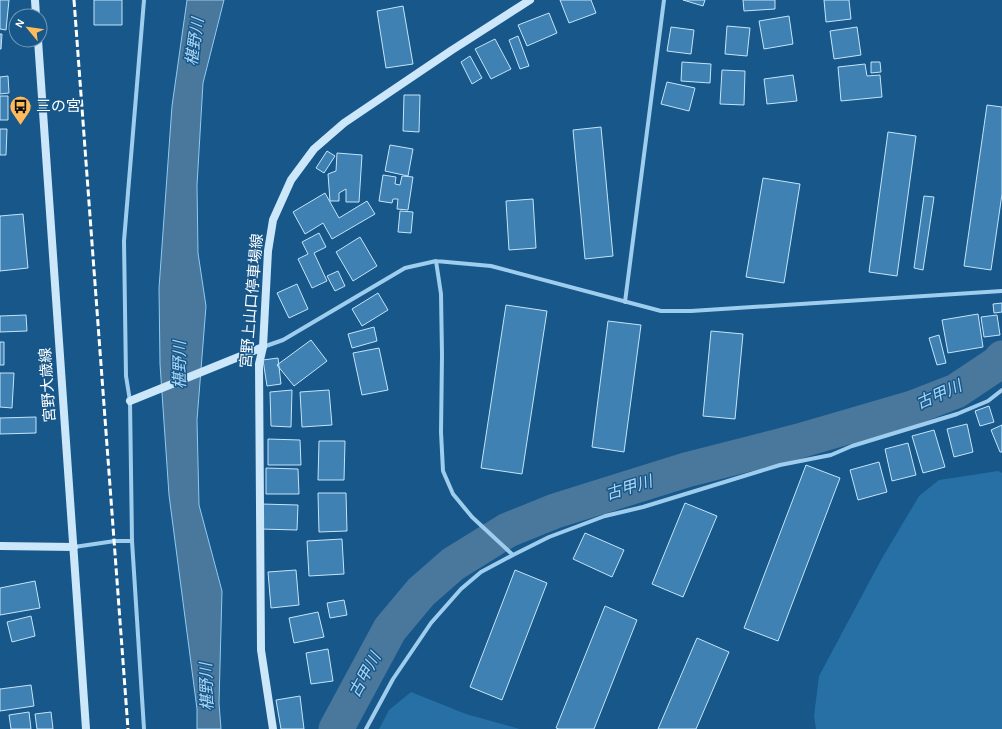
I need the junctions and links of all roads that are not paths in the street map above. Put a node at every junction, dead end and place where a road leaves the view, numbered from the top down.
1 (144, 0) edge
2 (530, 0) edge
3 (664, 0) edge
4 (39, 48) edge
5 (436, 261) junction
6 (1002, 292) edge
7 (625, 302) junction
8 (263, 347) junction
9 (1002, 390) edge
10 (130, 401) junction
11 (132, 541) junction
12 (0, 546) edge
13 (74, 547) junction
14 (513, 554) junction
15 (86, 729) edge
16 (144, 729) edge
17 (273, 729) edge
18 (366, 729) edge

1 - 10 street
2 - 8 main road, 宮野上山口停車場線
3 - 7 street
4 - 13 main road, 宮野大歳線
5 - 7 street
5 - 8 street
5 - 14 street
6 - 7 street
8 - 10 main road
8 - 17 main road, 宮野上山口停車場線
9 - 14 street
10 - 11 street
11 - 13 street
11 - 16 street
12 - 13 main road
13 - 15 main road, 宮野大歳線
14 - 18 street

